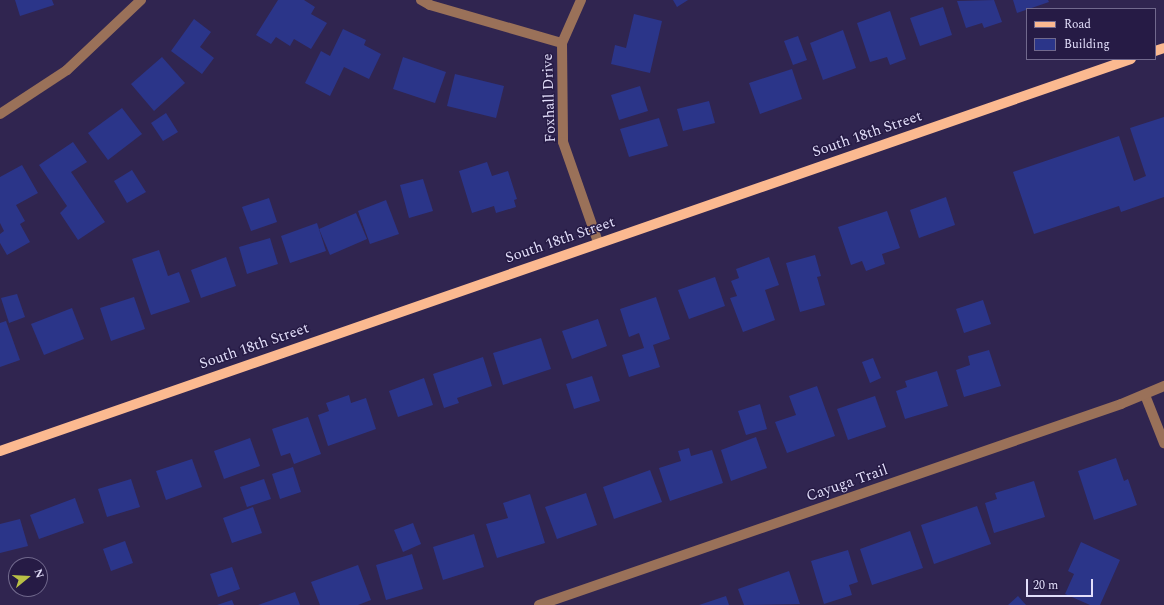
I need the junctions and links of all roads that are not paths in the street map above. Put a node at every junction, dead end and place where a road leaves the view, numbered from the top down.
1 (141, 0) edge
2 (421, 0) edge
3 (581, 0) edge
4 (562, 43) junction
5 (1128, 60) edge
6 (1, 110) edge
7 (598, 242) junction
8 (1164, 386) edge
9 (1145, 395) junction
10 (1164, 443) edge
11 (0, 451) edge
12 (539, 605) edge

1 - 6 street
2 - 4 street
3 - 4 street, Foxhall Drive
4 - 7 street, Foxhall Drive
5 - 7 main road, South 18th Street
7 - 11 main road, South 18th Street
8 - 9 street, Cayuga Trail
9 - 10 street
9 - 12 street, Cayuga Trail

